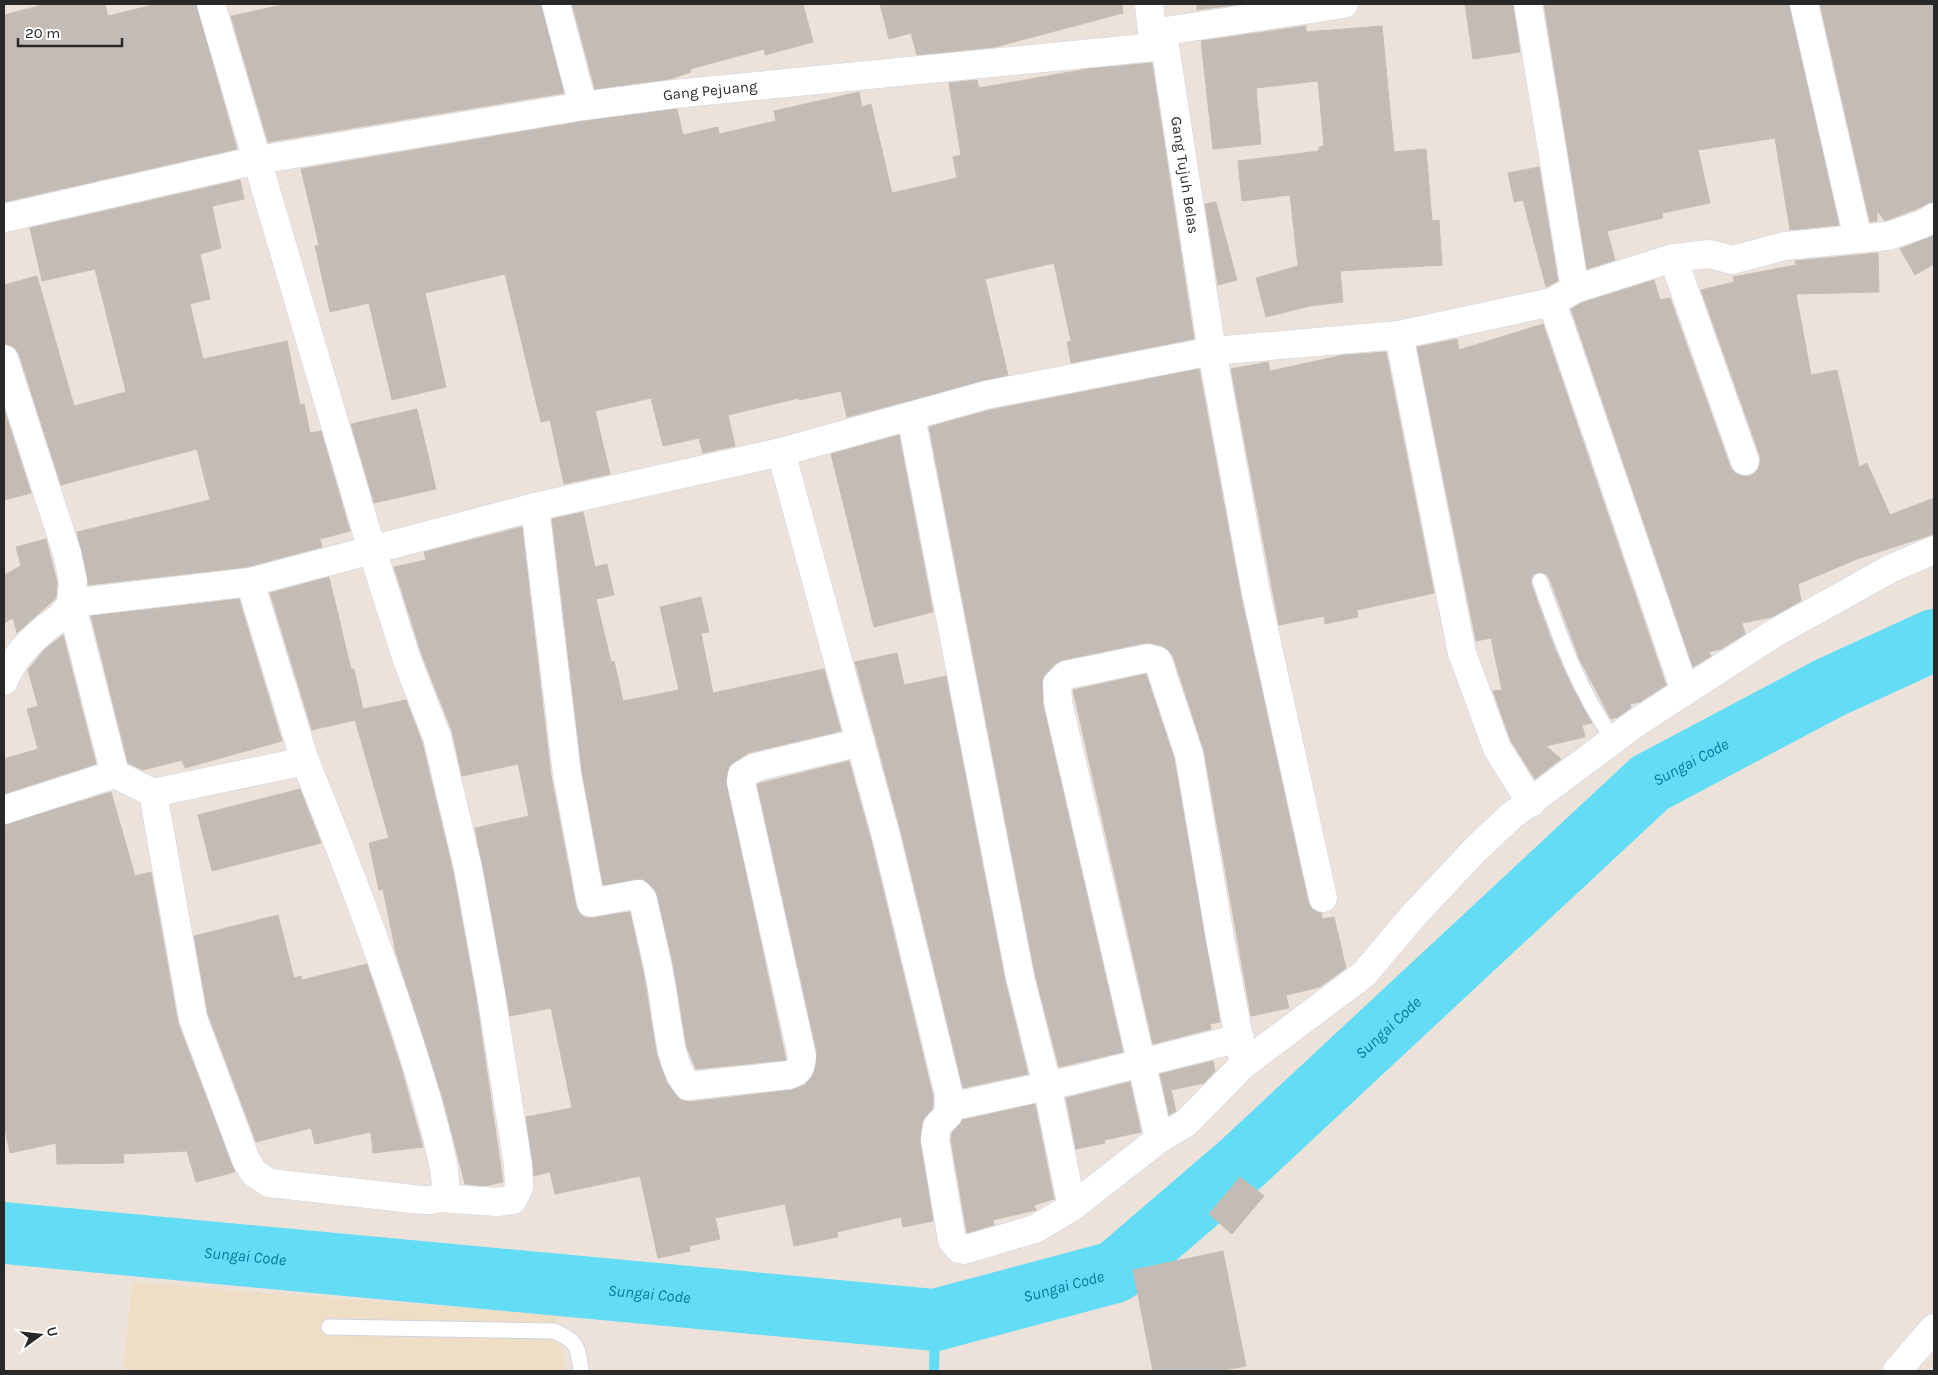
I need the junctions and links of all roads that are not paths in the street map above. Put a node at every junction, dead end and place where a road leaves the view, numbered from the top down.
1 (211, 4) edge
2 (556, 4) edge
3 (1149, 4) edge
4 (1344, 4) edge
5 (1528, 4) edge
6 (1804, 4) edge
7 (1158, 40) junction
8 (583, 106) junction
9 (258, 160) junction
10 (1934, 217) edge
11 (4, 218) edge
12 (1858, 240) junction
13 (1673, 258) junction
14 (1563, 295) junction
15 (1399, 335) junction
16 (1212, 351) junction
17 (4, 359) edge
18 (911, 416) junction
19 (781, 452) junction
20 (1745, 461) dead end
21 (535, 507) junction
22 (372, 550) junction
23 (1934, 550) edge
24 (250, 582) junction
25 (1540, 582) dead end
26 (72, 603) junction
27 (4, 681) edge
28 (1685, 691) junction
29 (1614, 740) junction
30 (861, 742) junction
31 (305, 761) junction
32 (115, 774) junction
33 (153, 793) junction
34 (1531, 803) junction
35 (4, 810) edge
36 (1323, 898) dead end
37 (1242, 1051) junction
38 (1141, 1063) junction
39 (1047, 1085) junction
40 (950, 1107) junction
41 (1159, 1139) junction
42 (439, 1198) junction
43 (1072, 1207) junction
44 (329, 1328) dead end
45 (1934, 1328) edge
46 (581, 1371) edge
47 (1897, 1371) edge

1 - 9 street
2 - 8 street
3 - 7 street, Gang Tujuh Belas
4 - 7 street, Gang Pejuang
5 - 14 street
6 - 12 street
7 - 8 street, Gang Pejuang
7 - 16 street, Gang Tujuh Belas
8 - 9 street, Gang Pejuang
9 - 11 street, Gang Pejuang
9 - 22 street
10 - 12 street
12 - 13 street
13 - 14 street
13 - 20 street
14 - 15 street
14 - 28 street
15 - 16 street
15 - 34 street
16 - 18 street
16 - 36 street, Gang Tujuh Belas
17 - 26 street
18 - 19 street
18 - 39 street
19 - 21 street
19 - 30 street
21 - 22 street
21 - 30 street
22 - 24 street
22 - 42 street
23 - 28 street
24 - 26 street
24 - 31 street
25 - 29 lane
26 - 27 street
26 - 32 street
28 - 29 street
29 - 34 street
30 - 40 street
31 - 33 street
31 - 42 street
32 - 33 street
32 - 35 street
33 - 42 street
34 - 37 street
37 - 38 street
37 - 38 street
37 - 41 street
38 - 39 street
38 - 41 street
39 - 40 street
39 - 43 street
40 - 43 street
41 - 43 street
44 - 46 lane
45 - 47 street

